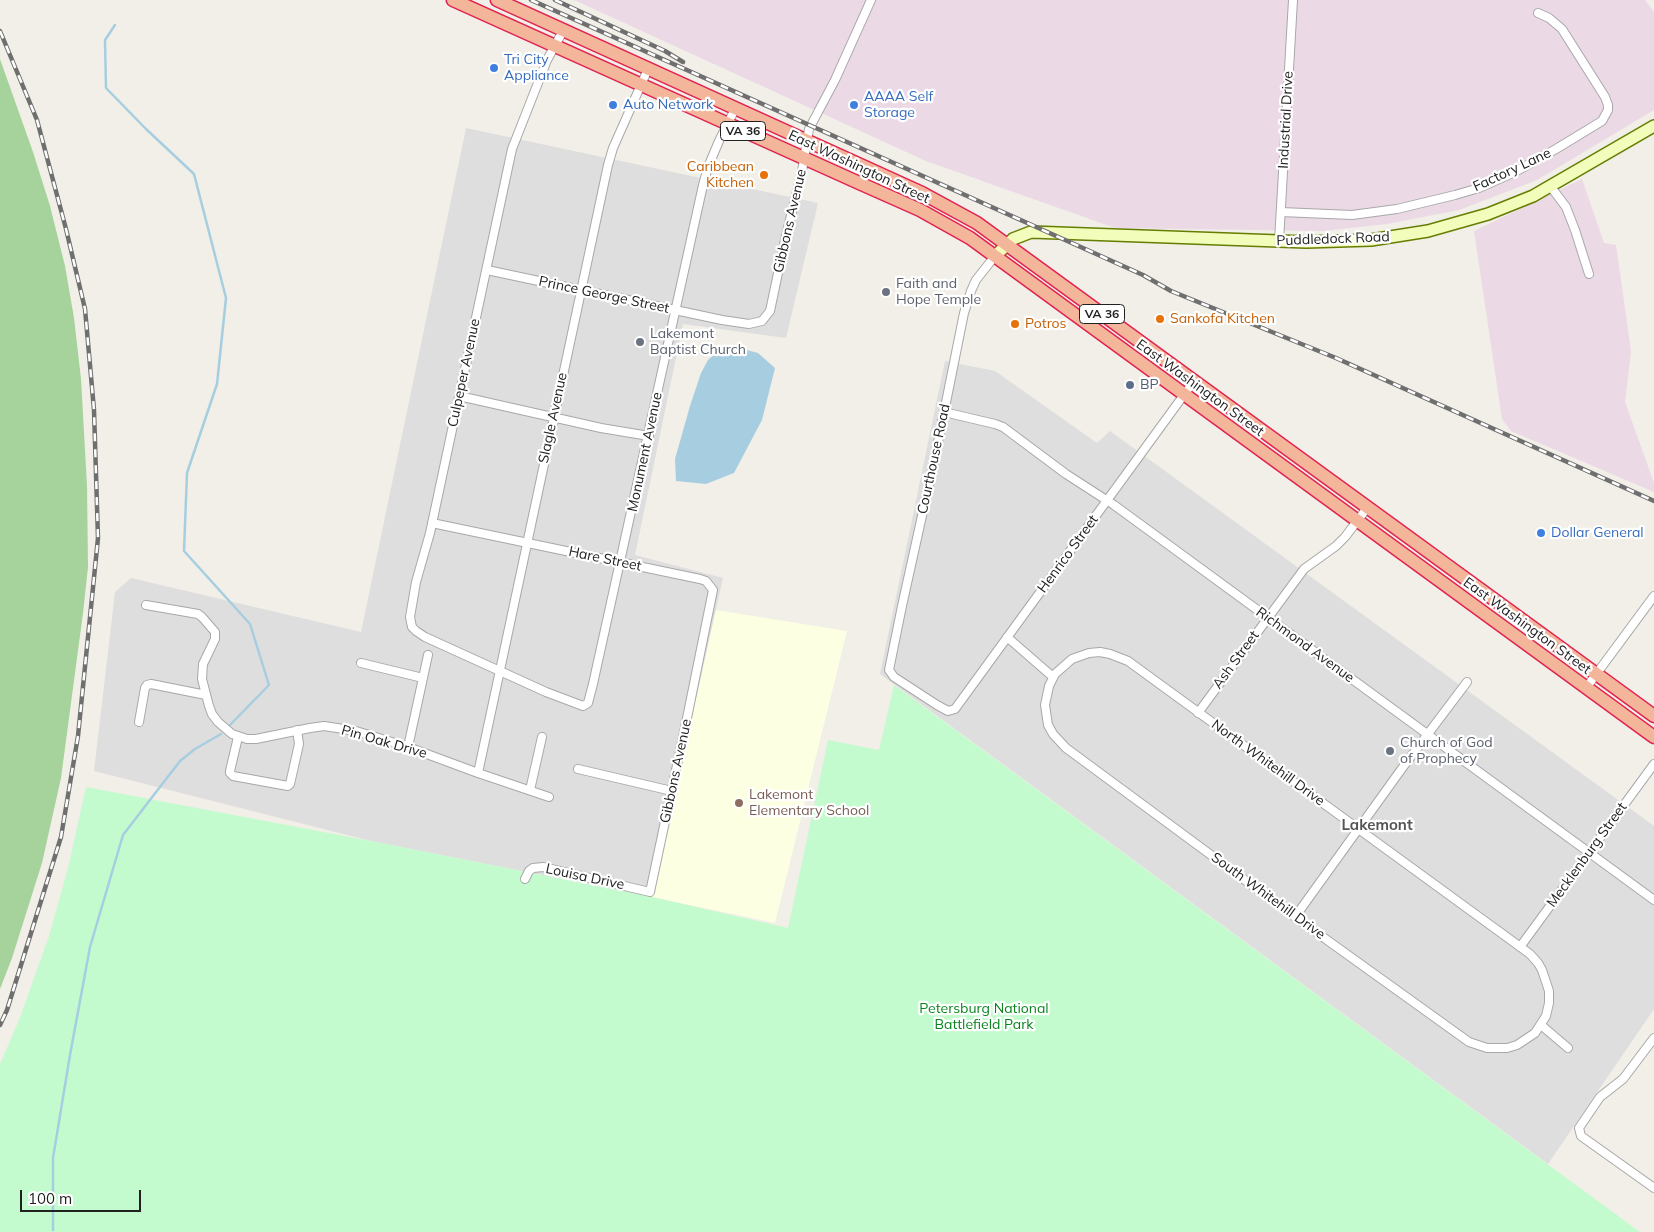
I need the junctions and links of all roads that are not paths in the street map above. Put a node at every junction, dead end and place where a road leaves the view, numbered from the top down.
1 (453, 0) edge
2 (497, 0) edge
3 (871, 0) edge
4 (1293, 0) edge
5 (1538, 13) dead end
6 (564, 31) junction
7 (554, 46) junction
8 (648, 69) junction
9 (641, 85) junction
10 (734, 109) junction
11 (727, 124) junction
12 (1654, 126) edge
13 (806, 141) junction
14 (804, 158) junction
15 (1551, 187) junction
16 (1281, 212) junction
17 (1279, 241) junction
18 (1008, 244) junction
19 (995, 256) junction
20 (487, 270) junction
21 (1589, 274) dead end
22 (581, 290) junction
23 (676, 311) junction
24 (722, 320) joint
25 (1194, 381) junction
26 (1184, 395) junction
27 (459, 396) junction
28 (944, 412) junction
29 (553, 416) junction
30 (649, 436) junction
31 (1107, 501) junction
32 (1367, 508) junction
33 (1357, 522) junction
34 (432, 523) junction
35 (526, 542) junction
36 (621, 562) junction
37 (1654, 596) edge
38 (146, 605) dead end
39 (1267, 618) junction
40 (1007, 637) junction
41 (701, 651) joint
42 (428, 655) dead end
43 (361, 663) dead end
44 (499, 670) junction
45 (1596, 674) junction
46 (1053, 677) junction
47 (423, 678) junction
48 (1467, 682) dead end
49 (1586, 688) junction
50 (206, 695) junction
51 (952, 711) joint
52 (1198, 712) junction
53 (1654, 716) edge
54 (139, 722) dead end
55 (297, 730) junction
56 (1427, 734) junction
57 (238, 737) junction
58 (542, 737) dead end
59 (1654, 737) edge
60 (408, 747) junction
61 (1654, 764) edge
62 (578, 769) dead end
63 (478, 773) junction
64 (530, 790) junction
65 (672, 791) junction
66 (549, 797) dead end
67 (1359, 830) junction
68 (1589, 852) junction
69 (525, 880) dead end
70 (650, 892) joint
71 (1654, 900) edge
72 (1295, 916) junction
73 (1520, 946) junction
74 (1541, 1025) junction
75 (1654, 1038) edge
76 (1568, 1048) dead end
77 (1654, 1188) edge

1 - 7 highway, East Washington Street / VA 36
2 - 6 highway, East Washington Street / VA 36
3 - 13 street, Gibbons Avenue
4 - 16 street, Industrial Drive
5 - 16 street, Factory Lane
6 - 7 street, Culpeper Avenue
6 - 8 highway, East Washington Street / VA 36
7 - 9 highway, East Washington Street / VA 36
7 - 20 street, Culpeper Avenue
8 - 9 street, Slagle Avenue
8 - 10 highway, East Washington Street / VA 36
9 - 11 highway, East Washington Street / VA 36
9 - 22 street, Slagle Avenue
10 - 11 street, Monument Avenue
10 - 13 highway, East Washington Street / VA 36
11 - 14 highway, East Washington Street / VA 36
11 - 23 street, Monument Avenue
12 - 15 main road, Puddledock Road
13 - 14 street, Gibbons Avenue
13 - 18 highway, East Washington Street / VA 36
14 - 19 highway, East Washington Street / VA 36
14 - 24 street, Gibbons Avenue
15 - 17 main road, Puddledock Road
15 - 21 street
16 - 17 street, Industrial Drive
17 - 18 main road, Puddledock Road
18 - 19 main road, Puddledock Road
18 - 25 highway, East Washington Street / VA 36
19 - 26 highway, East Washington Street / VA 36
19 - 28 street, Courthouse Road
20 - 22 street, Prince George Street
20 - 27 street, Culpeper Avenue
22 - 23 street, Prince George Street
22 - 29 street, Slagle Avenue
23 - 24 street, Prince George Street
23 - 30 street, Monument Avenue
25 - 26 street, Henrico Street
25 - 32 highway, East Washington Street / VA 36
26 - 31 street, Henrico Street
26 - 33 highway, East Washington Street / VA 36
27 - 29 street
27 - 34 street, Culpeper Avenue
28 - 31 street, Richmond Avenue
28 - 51 street, Courthouse Road
29 - 30 street
29 - 35 street, Slagle Avenue
30 - 36 street, Monument Avenue
31 - 39 street, Richmond Avenue
31 - 40 street, Henrico Street
32 - 33 street, Ash Street
32 - 45 highway, East Washington Street / VA 36
33 - 39 street, Ash Street
33 - 49 highway, East Washington Street / VA 36
34 - 35 street, Hare Street
34 - 44 street, Culpeper Avenue
35 - 36 street, Hare Street
35 - 44 street, Slagle Avenue
36 - 41 street, Hare Street
36 - 44 street, Monument Avenue
37 - 45 street
38 - 50 street
39 - 52 street, Ash Street
39 - 56 street, Richmond Avenue
40 - 46 street
40 - 51 street, Henrico Street
41 - 65 street, Gibbons Avenue
42 - 47 street
43 - 47 street
44 - 63 street, Slagle Avenue
45 - 49 street
45 - 53 highway, East Washington Street / VA 36
46 - 52 street, North Whitehill Drive
46 - 72 street, South Whitehill Drive
47 - 60 street
48 - 56 street
49 - 59 highway, East Washington Street / VA 36
50 - 54 street
50 - 57 street
52 - 67 street, North Whitehill Drive
55 - 57 street, Pin Oak Drive
55 - 57 street
55 - 60 street, Pin Oak Drive
56 - 67 street
56 - 68 street, Richmond Avenue
58 - 64 street
60 - 63 street, Pin Oak Drive
61 - 68 street, Mecklenburg Street
62 - 65 street
63 - 64 street, Pin Oak Drive
64 - 66 street, Pin Oak Drive
65 - 70 street, Gibbons Avenue
67 - 72 street
67 - 73 street, North Whitehill Drive
68 - 71 street, Richmond Avenue
68 - 73 street, Mecklenburg Street
69 - 70 street, Louisa Drive
72 - 74 street, South Whitehill Drive
73 - 74 street, North Whitehill Drive
74 - 76 street
75 - 77 street

